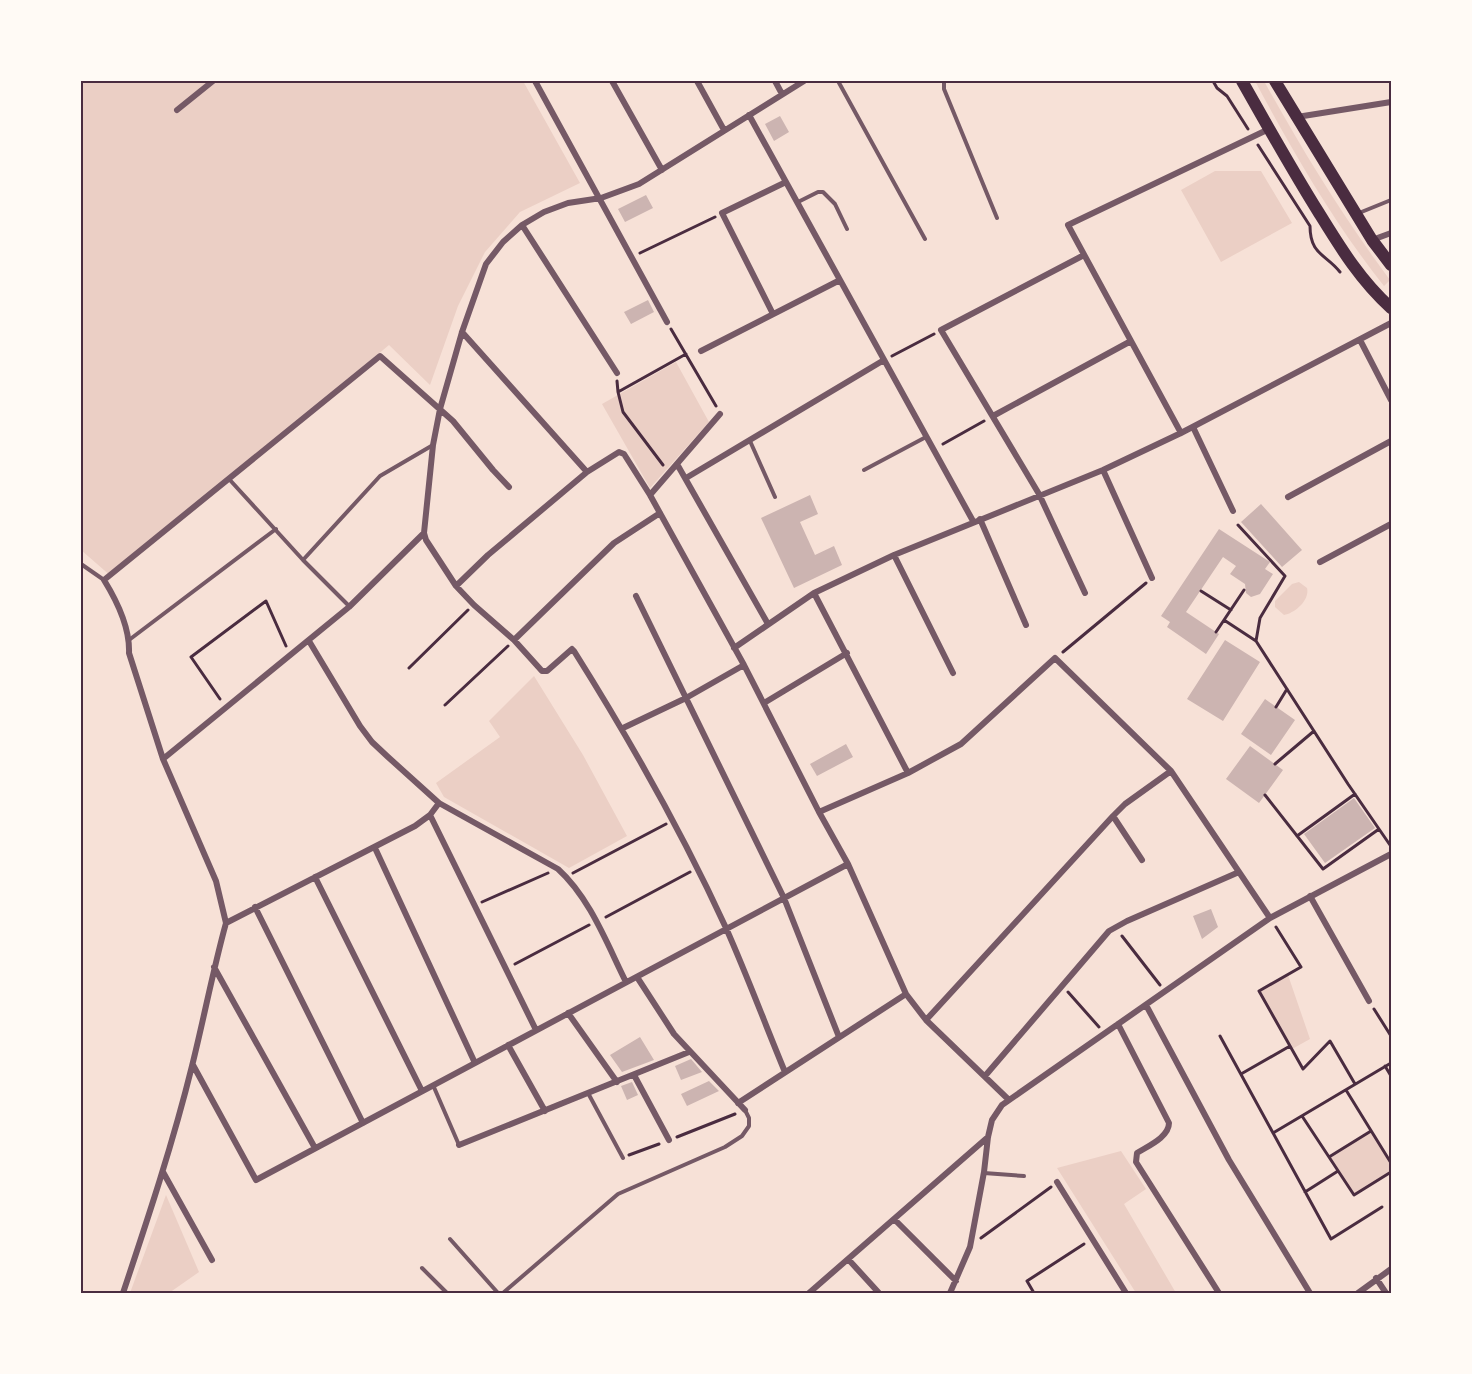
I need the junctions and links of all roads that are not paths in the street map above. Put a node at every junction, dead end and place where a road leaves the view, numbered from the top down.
1 (213, 81) edge
2 (535, 81) edge
3 (612, 81) edge
4 (697, 81) edge
5 (775, 81) edge
6 (804, 81) edge
7 (838, 81) edge
8 (944, 81) edge
9 (1242, 81) edge
10 (1275, 81) edge
11 (782, 94) junction
12 (1391, 102) edge
13 (177, 110) dead end
14 (749, 115) junction
15 (1295, 117) junction
16 (1269, 129) junction
17 (724, 130) junction
18 (662, 171) junction
19 (786, 182) junction
20 (601, 198) junction
21 (1391, 200) edge
22 (797, 202) junction
23 (1356, 214) junction
24 (997, 218) dead end
25 (522, 225) junction
26 (847, 230) dead end
27 (1391, 233) edge
28 (925, 239) dead end
29 (1372, 240) junction
30 (1084, 255) junction
31 (1391, 266) edge
32 (840, 280) junction
33 (1391, 308) edge
34 (773, 314) junction
35 (667, 322) road end
36 (1391, 323) edge
37 (462, 332) junction
38 (1360, 340) junction
39 (1131, 341) junction
40 (701, 351) dead end
41 (884, 360) junction
42 (617, 374) dead end
43 (1391, 400) edge
44 (440, 409) junction
45 (720, 414) road end
46 (993, 416) junction
47 (1193, 427) junction
48 (1181, 433) junction
49 (926, 437) junction
50 (749, 441) junction
51 (1391, 441) edge
52 (434, 445) junction
53 (677, 464) junction
54 (864, 470) dead end
55 (1103, 470) junction
56 (587, 472) junction
57 (686, 478) junction
58 (229, 479) junction
59 (509, 487) dead end
60 (1039, 494) junction
61 (650, 495) junction
62 (775, 497) dead end
63 (1288, 497) dead end
64 (1233, 511) dead end
65 (660, 513) junction
66 (980, 519) junction
67 (973, 521) junction
68 (1391, 524) edge
69 (276, 529) junction
70 (424, 533) junction
71 (894, 555) junction
72 (303, 560) junction
73 (1320, 562) dead end
74 (81, 564) edge
75 (1152, 578) road end
76 (104, 580) junction
77 (456, 586) junction
78 (814, 593) junction
79 (1085, 593) dead end
80 (636, 596) dead end
81 (350, 607) junction
82 (768, 624) junction
83 (1026, 625) dead end
84 (129, 640) junction
85 (514, 640) junction
86 (309, 641) junction
87 (734, 648) junction
88 (847, 653) junction
89 (744, 666) junction
90 (953, 673) dead end
91 (686, 698) junction
92 (764, 703) junction
93 (623, 728) junction
94 (163, 759) junction
95 (1171, 771) junction
96 (908, 773) junction
97 (439, 803) junction
98 (819, 812) junction
99 (430, 816) junction
100 (1113, 816) junction
101 (375, 848) junction
102 (1391, 854) edge
103 (1142, 860) dead end
104 (848, 864) junction
105 (1239, 872) junction
106 (315, 877) junction
107 (1310, 896) junction
108 (784, 898) junction
109 (255, 907) junction
110 (1270, 918) junction
111 (226, 923) junction
112 (726, 929) junction
113 (214, 966) junction
114 (637, 977) junction
115 (626, 982) junction
116 (906, 994) junction
117 (1369, 1001) road end
118 (1146, 1005) junction
119 (568, 1013) junction
120 (926, 1020) junction
121 (1118, 1024) junction
122 (536, 1030) junction
123 (839, 1037) junction
124 (508, 1045) junction
125 (689, 1052) junction
126 (475, 1063) junction
127 (193, 1065) junction
128 (785, 1072) junction
129 (634, 1075) junction
130 (985, 1076) junction
131 (617, 1082) junction
132 (433, 1085) junction
133 (422, 1091) junction
134 (588, 1093) junction
135 (1009, 1100) junction
136 (738, 1103) junction
137 (745, 1110) joint
138 (545, 1111) junction
139 (363, 1123) junction
140 (988, 1137) junction
141 (669, 1140) road end
142 (459, 1145) joint
143 (315, 1148) junction
144 (623, 1158) road end
145 (163, 1172) junction
146 (984, 1172) junction
147 (1024, 1176) dead end
148 (1057, 1182) road end
149 (894, 1219) junction
150 (450, 1239) dead end
151 (848, 1259) junction
152 (212, 1260) dead end
153 (422, 1268) dead end
154 (1391, 1269) edge
155 (1377, 1278) junction
156 (956, 1281) junction
157 (123, 1293) edge
158 (447, 1293) edge
159 (498, 1293) edge
160 (503, 1293) edge
161 (809, 1293) edge
162 (879, 1293) edge
163 (950, 1293) edge
164 (1125, 1293) edge
165 (1219, 1293) edge
166 (1310, 1293) edge
167 (1358, 1293) edge
168 (1386, 1293) edge

1 - 13 street
2 - 20 street
3 - 18 street
4 - 17 street
5 - 11 street
6 - 11 street
7 - 28 lane
8 - 24 lane
9 - 16 main road
10 - 15 main road
11 - 14 street
12 - 15 street
14 - 17 street
14 - 19 street
15 - 23 main road
16 - 30 street
16 - 33 main road
17 - 18 street
18 - 20 street
19 - 22 street
19 - 34 street
20 - 25 street
20 - 35 street
21 - 23 lane
22 - 26 lane
22 - 32 street
23 - 29 main road
25 - 37 street
25 - 42 street
27 - 29 street
29 - 31 main road
30 - 39 street
30 - 46 street
32 - 34 street
32 - 41 street
34 - 40 street
36 - 38 street
37 - 44 street
37 - 56 street
38 - 43 street
38 - 47 street
39 - 46 street
39 - 48 street
41 - 49 street
41 - 50 street
44 - 52 street
44 - 58 street
44 - 59 street
45 - 53 street
46 - 60 street
47 - 48 street
47 - 64 street
48 - 55 street
49 - 54 lane
49 - 67 street
50 - 57 street
50 - 62 lane
51 - 63 street
52 - 70 street
52 - 72 lane
53 - 57 street
53 - 61 street
55 - 60 street
55 - 75 street
56 - 61 street
56 - 77 street
57 - 82 street
58 - 69 lane
58 - 76 street
60 - 66 street
60 - 79 street
61 - 65 street
65 - 85 street
65 - 87 street
66 - 67 street
66 - 83 street
67 - 71 street
68 - 73 street
69 - 72 lane
69 - 84 lane
70 - 77 street
70 - 81 street
71 - 78 street
71 - 90 street
72 - 81 lane
74 - 76 lane
76 - 84 street
77 - 85 street
78 - 82 street
78 - 88 street
80 - 91 street
81 - 86 street
82 - 87 street
84 - 94 street
85 - 93 street
86 - 94 street
86 - 97 street
87 - 89 street
88 - 92 street
88 - 96 street
89 - 91 street
89 - 92 street
91 - 93 street
91 - 108 street
92 - 98 street
93 - 112 street
94 - 111 street
95 - 96 street
95 - 100 street
95 - 105 street
96 - 98 street
97 - 99 street
97 - 115 street
98 - 104 street
99 - 101 street
99 - 122 street
100 - 103 street
100 - 120 street
101 - 106 street
101 - 126 street
102 - 107 street
104 - 108 street
104 - 116 street
105 - 110 street
105 - 130 street
106 - 109 street
106 - 133 street
107 - 110 street
107 - 117 street
108 - 112 street
108 - 123 street
109 - 111 street
109 - 139 street
110 - 118 street
111 - 113 street
112 - 114 street
112 - 128 street
113 - 127 street
113 - 143 street
114 - 115 street
114 - 125 street
115 - 119 street
116 - 120 street
116 - 123 street
118 - 121 street
118 - 166 street
119 - 122 street
119 - 131 street
120 - 130 street
121 - 135 street
121 - 165 street
122 - 124 street
123 - 128 street
124 - 126 street
124 - 138 street
125 - 129 street
125 - 136 street
126 - 132 street
127 - 143 street
127 - 145 street
128 - 136 street
129 - 131 street
129 - 141 street
130 - 135 street
131 - 134 street
132 - 133 street
132 - 142 lane
133 - 139 street
134 - 138 street
134 - 144 lane
135 - 140 street
136 - 137 street
137 - 160 lane
138 - 142 street
139 - 143 street
140 - 146 street
140 - 149 street
145 - 152 street
145 - 157 street
146 - 147 lane
146 - 156 street
148 - 164 street
149 - 151 street
149 - 156 street
150 - 159 lane
151 - 161 street
151 - 162 street
153 - 158 lane
154 - 155 street
155 - 167 street
155 - 168 street
156 - 163 street

